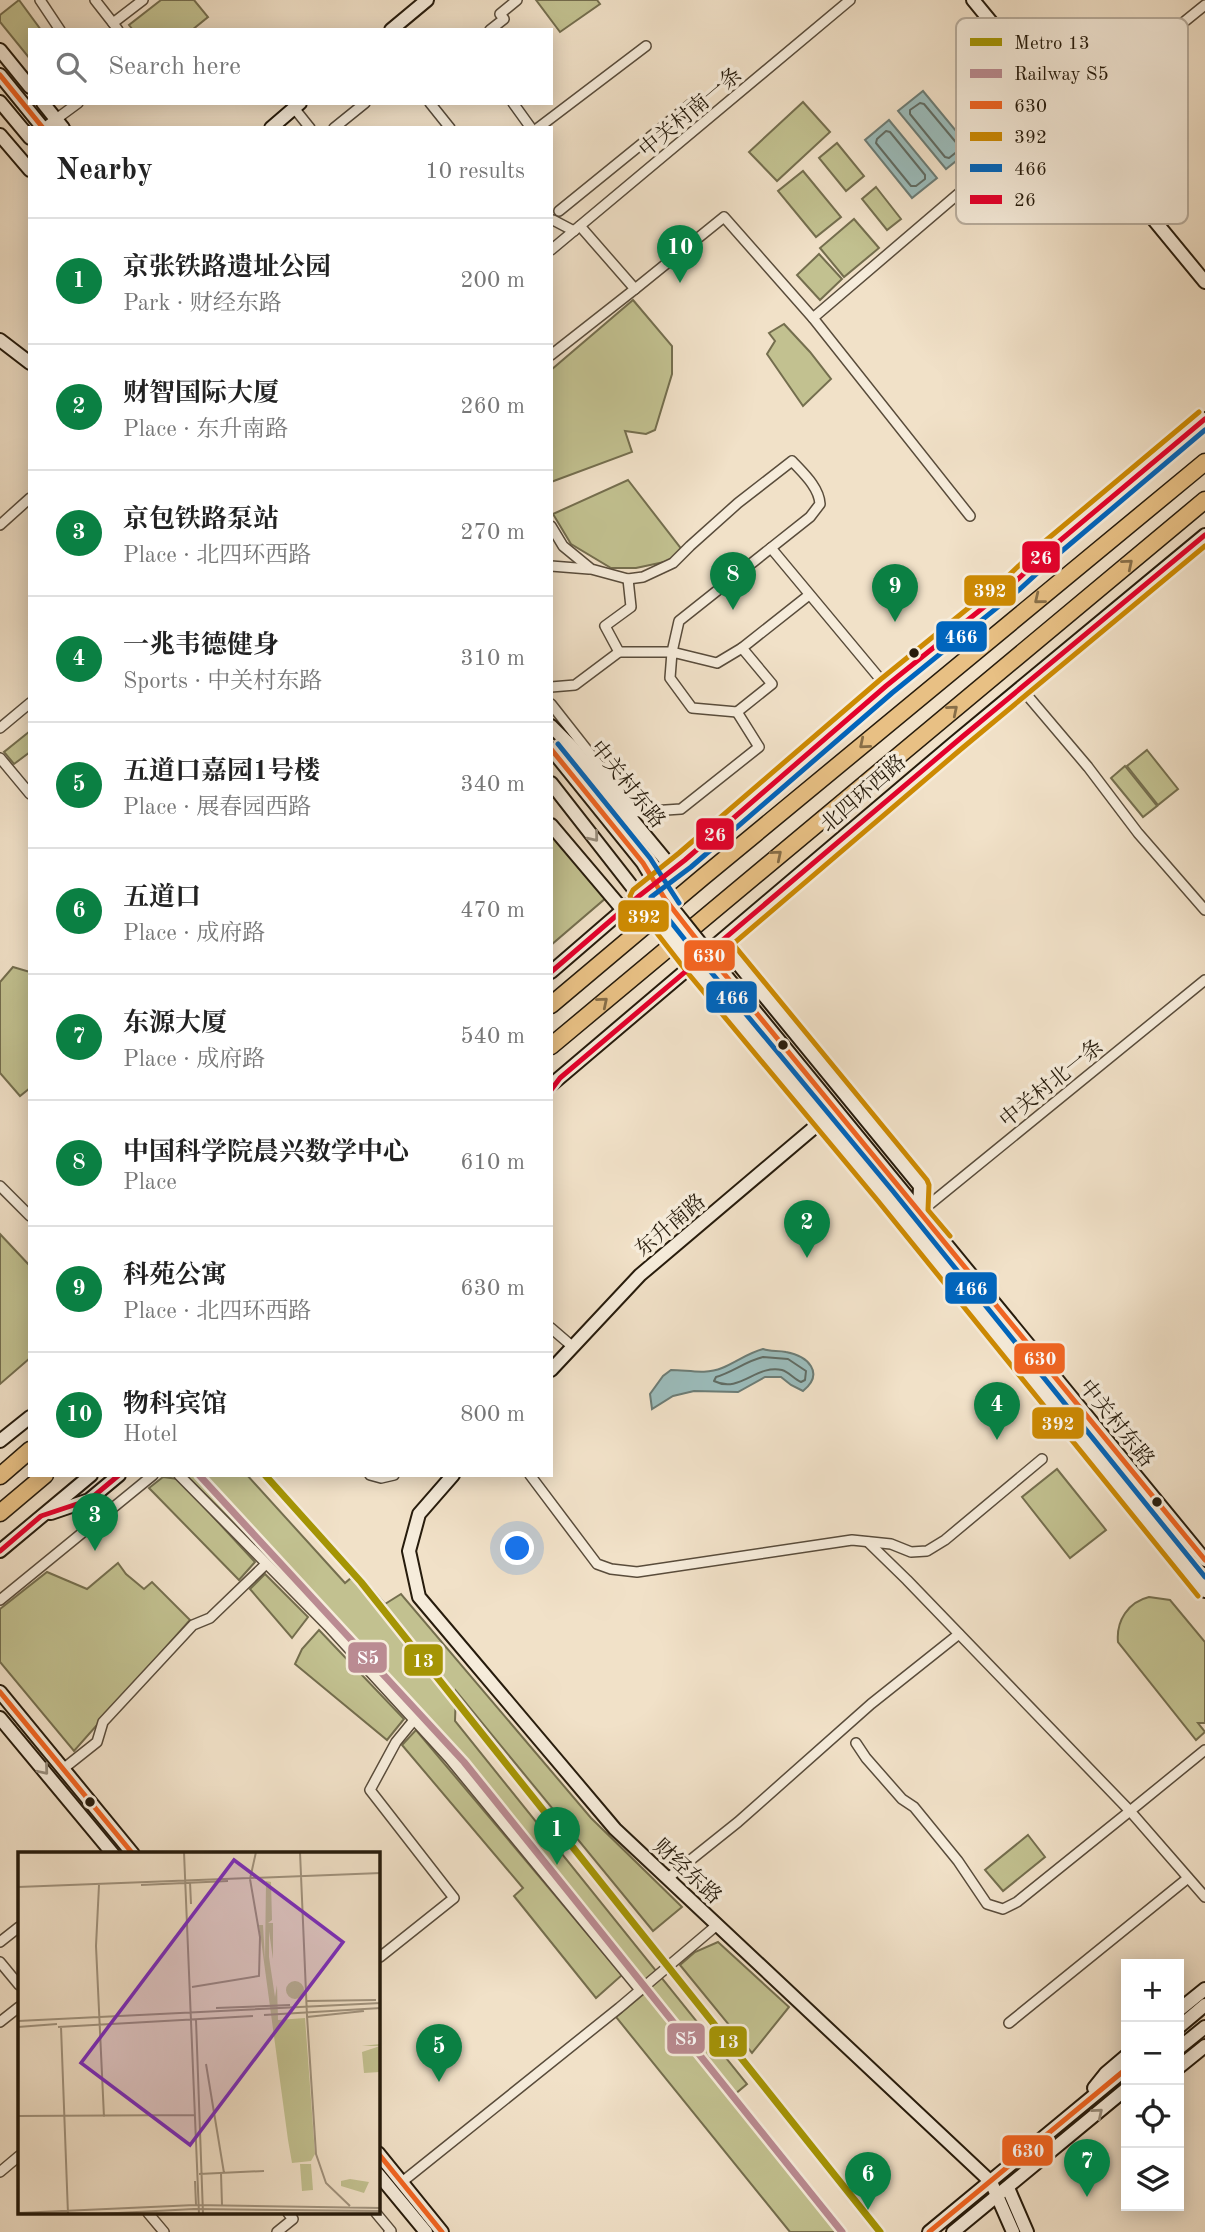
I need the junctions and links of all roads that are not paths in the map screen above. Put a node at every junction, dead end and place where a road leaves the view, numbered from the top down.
1 (40, 0) edge
2 (95, 0) edge
3 (143, 0) edge
4 (427, 0) edge
5 (517, 0) edge
6 (850, 0) edge
7 (973, 0) edge
8 (1205, 5) edge
9 (988, 18) edge
10 (1188, 18) edge
11 (115, 27) edge
12 (59, 28) edge
13 (393, 28) edge
14 (493, 28) edge
15 (646, 46) dead end
16 (0, 50) edge
17 (0, 75) edge
18 (28, 85) edge
19 (0, 102) edge
20 (692, 103) dead end
21 (45, 105) edge
22 (76, 105) edge
23 (363, 105) edge
24 (432, 105) edge
25 (514, 105) edge
26 (297, 106) edge
27 (59, 123) edge
28 (41, 126) edge
29 (273, 126) edge
30 (309, 126) edge
31 (336, 126) edge
32 (448, 126) edge
33 (530, 126) edge
34 (541, 126) edge
35 (0, 135) edge
36 (28, 136) edge
37 (28, 168) edge
38 (956, 201) edge
39 (555, 207) edge
40 (553, 221) edge
41 (1158, 224) edge
42 (577, 229) junction
43 (553, 248) edge
44 (1205, 282) edge
45 (635, 289) junction
46 (813, 318) junction
47 (0, 340) edge
48 (553, 353) edge
49 (28, 361) edge
50 (1205, 419) edge
51 (1205, 462) edge
52 (28, 500) edge
53 (1205, 500) edge
54 (970, 516) dead end
55 (0, 525) edge
56 (553, 530) edge
57 (1205, 535) edge
58 (771, 548) junction
59 (553, 566) edge
60 (591, 569) junction
61 (628, 579) junction
62 (810, 595) junction
63 (742, 648) junction
64 (619, 652) junction
65 (672, 652) junction
66 (886, 686) junction
67 (553, 687) edge
68 (1021, 688) junction
69 (28, 705) edge
70 (553, 707) edge
71 (737, 712) junction
72 (0, 728) edge
73 (553, 728) edge
74 (553, 750) edge
75 (0, 758) edge
76 (553, 786) edge
77 (28, 792) edge
78 (553, 827) edge
79 (673, 869) junction
80 (655, 883) junction
81 (639, 896) junction
82 (623, 909) junction
83 (1205, 911) edge
84 (721, 943) junction
85 (704, 949) junction
86 (690, 961) junction
87 (553, 970) edge
88 (1205, 980) edge
89 (553, 1003) edge
90 (553, 1044) edge
91 (554, 1084) edge
92 (823, 1120) junction
93 (0, 1186) edge
94 (919, 1213) junction
95 (28, 1214) edge
96 (553, 1330) edge
97 (573, 1347) junction
98 (553, 1368) edge
99 (28, 1419) edge
100 (0, 1441) edge
101 (28, 1452) edge
102 (1042, 1459) dead end
103 (0, 1476) edge
104 (43, 1477) edge
105 (89, 1477) edge
106 (117, 1477) edge
107 (151, 1477) edge
108 (181, 1477) edge
109 (451, 1477) edge
110 (532, 1477) edge
111 (0, 1513) edge
112 (41, 1517) junction
113 (868, 1542) junction
114 (0, 1551) edge
115 (1205, 1560) edge
116 (266, 1564) junction
117 (1205, 1591) edge
118 (0, 1600) edge
119 (960, 1634) junction
120 (0, 1692) edge
121 (0, 1718) edge
122 (414, 1720) junction
123 (856, 1743) dead end
124 (1205, 1750) edge
125 (63, 1769) junction
126 (1130, 1811) junction
127 (111, 1852) edge
128 (131, 1852) edge
129 (668, 1878) junction
130 (1188, 1878) junction
131 (1205, 1896) edge
132 (717, 1925) junction
133 (18, 1928) edge
134 (0, 1942) edge
135 (380, 1957) dead end
136 (0, 1962) edge
137 (18, 1984) edge
138 (1205, 1989) edge
139 (640, 1990) junction
140 (1205, 2005) edge
141 (1184, 2006) edge
142 (18, 2008) edge
143 (0, 2022) edge
144 (1009, 2023) dead end
145 (1184, 2023) edge
146 (1205, 2027) edge
147 (1184, 2044) edge
148 (1205, 2046) edge
149 (1121, 2060) edge
150 (1184, 2063) edge
151 (1121, 2073) edge
152 (1121, 2094) edge
153 (1079, 2108) junction
154 (380, 2155) edge
155 (18, 2157) edge
156 (0, 2172) edge
157 (380, 2176) edge
158 (402, 2182) junction
159 (991, 2182) junction
160 (1008, 2188) junction
161 (997, 2197) junction
162 (149, 2214) edge
163 (289, 2214) edge
164 (377, 2214) edge
165 (164, 2232) edge
166 (276, 2232) edge
167 (389, 2232) edge
168 (426, 2232) edge
169 (442, 2232) edge
170 (929, 2232) edge
171 (953, 2232) edge
172 (1013, 2232) edge
173 (1027, 2232) edge

1 - 12 street
2 - 11 street
3 - 11 street
4 - 13 street
5 - 14 street
6 - 42 street, 中关村南一条
7 - 9 street
8 - 10 street
15 - 34 street
16 - 18 street
17 - 28 street
19 - 36 street
20 - 39 street
21 - 27 street
22 - 27 street
23 - 31 street
24 - 32 street
25 - 33 street
26 - 29 street
26 - 30 street
35 - 37 street
38 - 46 street
40 - 42 street
41 - 44 street
42 - 43 street, 中关村南一条
42 - 45 street
45 - 46 street
45 - 48 street
46 - 54 street
47 - 49 street
50 - 66 street
51 -> 89 highway, 北四环西路
52 - 55 street
90 -> 53 highway, 北四环西路
56 - 60 street
57 - 68 street, 北四环西路
58 - 61 street
58 - 62 street
58 - 65 street
59 - 60 street
60 - 61 street
61 - 64 street
62 - 63 street
62 - 66 street
63 - 65 street
63 - 71 street
64 - 65 street
64 - 67 street
65 - 71 street
66 - 79 street
68 - 83 street
68 - 84 street, 北四环西路
69 - 72 street
70 - 71 street
73 - 79 street, 中关村东路
74 - 80 street, 中关村东路
75 - 77 street
76 -> 81 street, 中关村东路
78 - 82 street
79 - 80 street
80 - 81 street
80 - 85 street, 中关村东路, bridge
81 - 82 street
81 - 86 street, 中关村东路, bridge
82 - 87 street
84 - 85 street, 北四环西路
84 - 94 street
85 - 86 street, 北四环西路
85 - 94 street, 中关村东路
86 - 91 street, 北四环西路
86 - 92 street, 中关村东路
88 - 94 street, 中关村北一条
92 - 97 street, 东升南路
92 - 117 street, 中关村东路
93 - 95 street
94 - 115 street, 中关村东路
96 - 97 street
97 - 98 street, 东升南路
99 - 100 street
101 - 103 highway
102 - 113 street
104 - 111 highway
105 - 112 street
106 - 112 street
107 - 118 street
108 - 116 street
109 - 129 street, 财经东路
110 - 113 street
112 - 114 street
113 - 119 street
116 - 122 street
116 - 125 street
119 - 126 street
119 - 129 street
120 - 125 street
121 -> 127 street
122 - 135 street
122 - 139 street
123 - 126 street
124 - 126 street
125 - 128 street
126 - 130 street
129 - 132 street, 财经东路
130 - 131 street
130 - 144 street
132 - 139 street
132 - 159 street, 财经东路
133 - 134 street
136 - 137 street
138 - 141 street
139 - 158 street
140 - 145 street
142 - 143 street
146 - 147 street
148 - 150 street
149 - 153 street
151 - 153 street
160 -> 152 street
153 - 159 street
154 - 158 street
155 - 156 street
157 - 168 street
158 - 169 street
159 - 160 street
159 - 161 street
159 - 170 street
160 - 161 street
160 - 173 street
161 - 171 street
161 - 172 street
162 - 165 street
163 - 166 street
164 - 167 street

